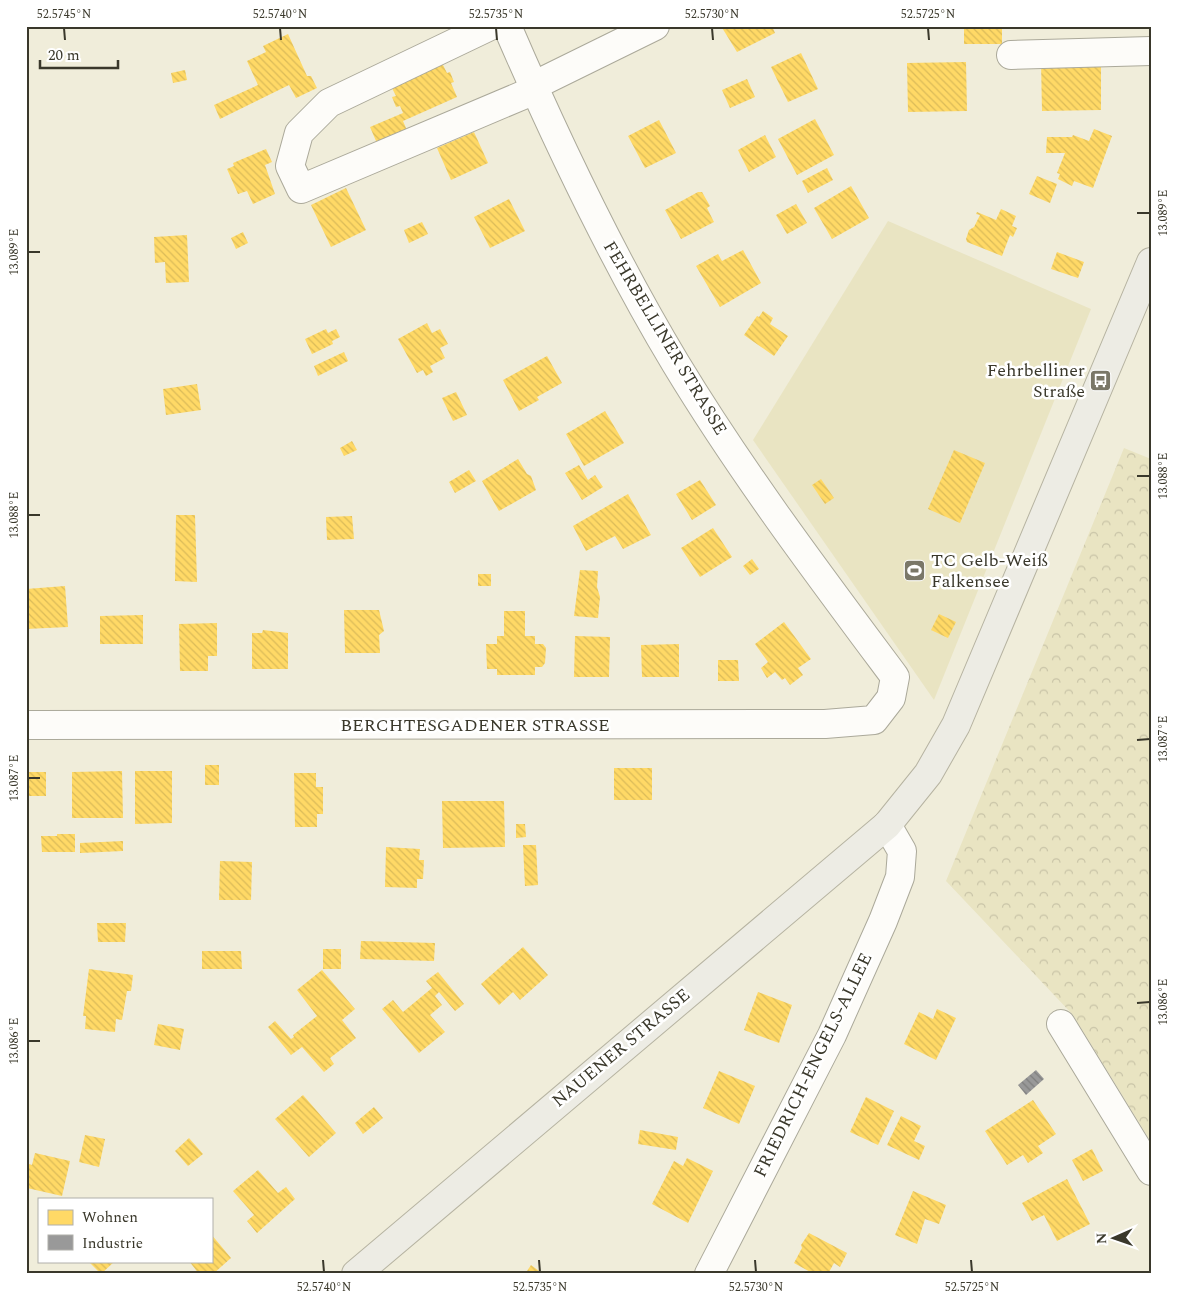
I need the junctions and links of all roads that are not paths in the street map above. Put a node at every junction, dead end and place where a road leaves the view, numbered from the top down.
1 (490, 26) edge
2 (507, 26) edge
3 (621, 26) edge
4 (655, 26) edge
5 (1151, 51) edge
6 (1011, 55) dead end
7 (532, 84) junction
8 (1151, 263) edge
9 (895, 677) joint
10 (26, 725) edge
11 (888, 825) junction
12 (1061, 1024) dead end
13 (1151, 1171) edge
14 (356, 1274) edge
15 (709, 1274) edge

1 - 7 street
2 - 7 street, FEHRBELLINER STRASSE
3 - 7 street
4 - 7 street
5 - 6 street
7 - 9 street, FEHRBELLINER STRASSE
8 - 11 main road, NAUENER STRASSE
9 - 10 street, BERCHTESGADENER STRASSE
11 - 14 main road, NAUENER STRASSE
11 - 15 street, FRIEDRICH-ENGELS-ALLEE
12 - 13 street

